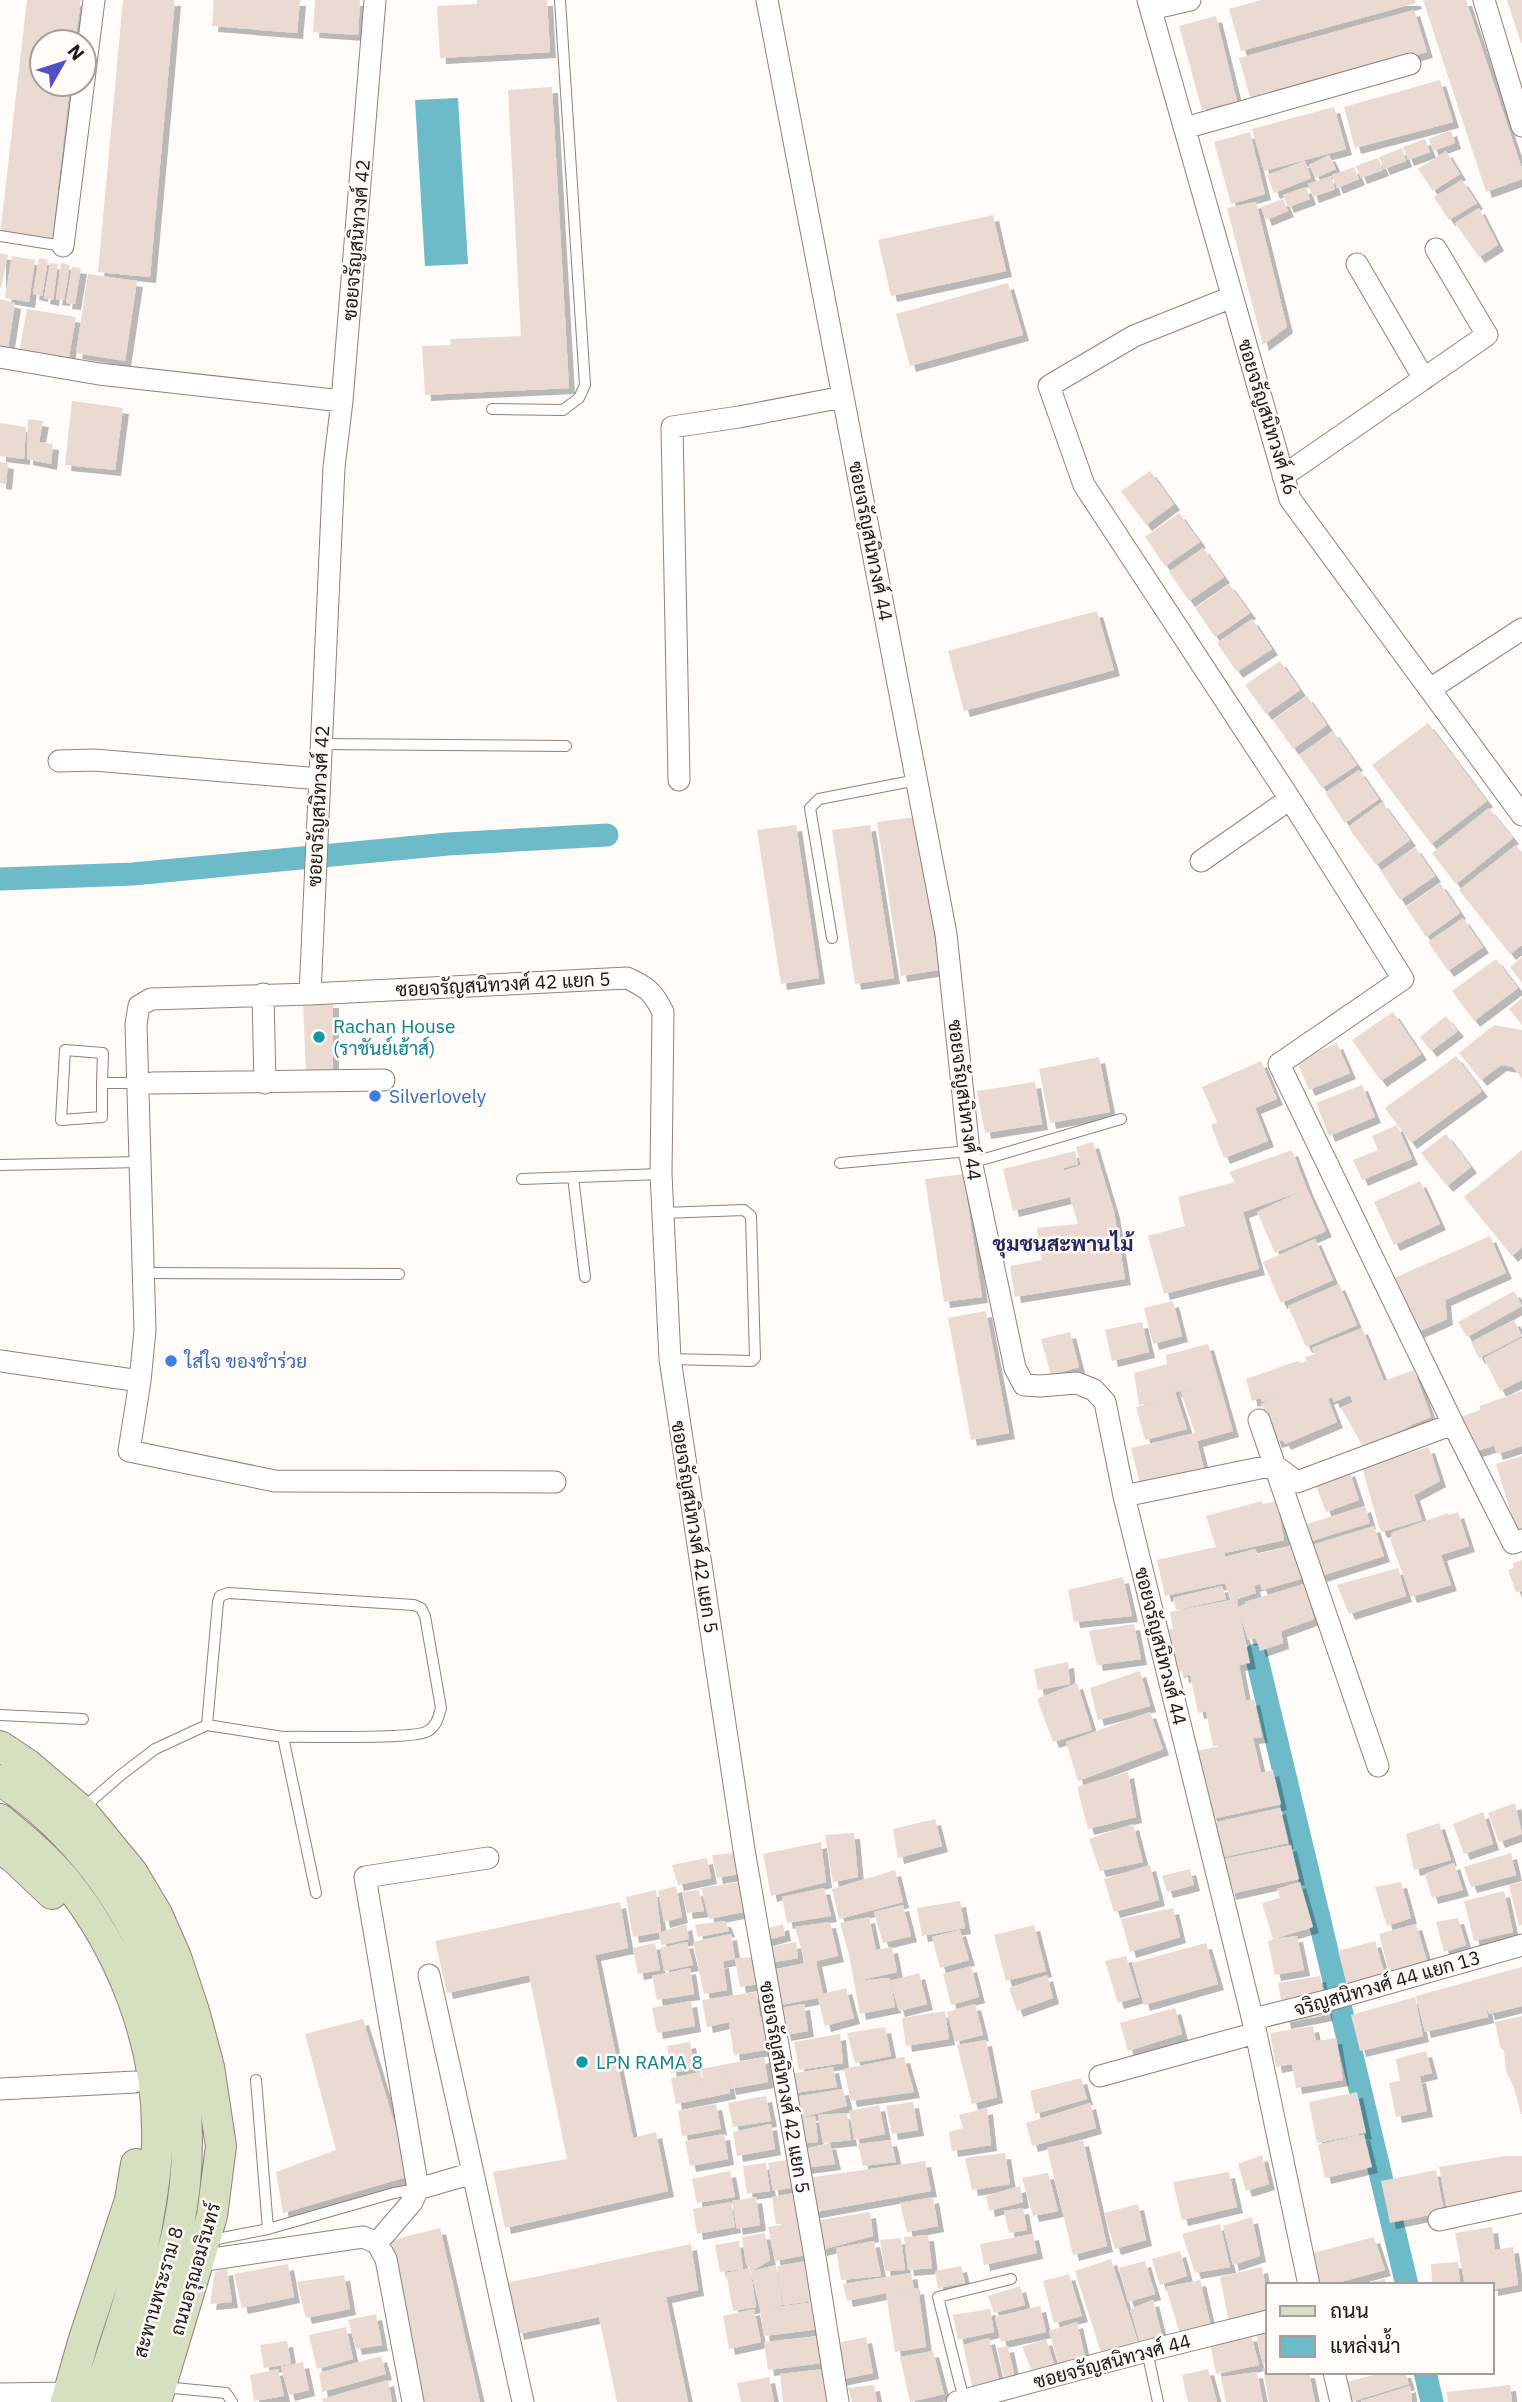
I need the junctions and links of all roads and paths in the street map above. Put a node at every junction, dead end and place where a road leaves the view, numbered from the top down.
1 (94, 0) edge
2 (375, 0) edge
3 (560, 0) edge
4 (767, 0) edge
5 (1190, 0) edge
6 (1484, 0) edge
7 (1149, 5) edge
8 (1410, 64) dead end
9 (1522, 126) edge
10 (1185, 128) junction
11 (0, 236) edge
12 (62, 246) joint
13 (1436, 249) dead end
14 (1357, 264) dead end
15 (1233, 297) junction
16 (0, 358) edge
17 (1424, 379) junction
18 (843, 397) junction
19 (342, 401) junction
20 (492, 409) dead end
21 (1283, 476) junction
22 (1522, 629) edge
23 (1430, 690) junction
24 (321, 744) junction
25 (566, 746) dead end
26 (59, 761) dead end
27 (320, 779) junction
28 (679, 779) dead end
29 (917, 780) junction
30 (1290, 799) junction
31 (1522, 815) edge
32 (1202, 860) dead end
33 (832, 938) dead end
34 (310, 994) junction
35 (263, 995) junction
36 (384, 1080) dead end
37 (102, 1083) junction
38 (145, 1083) junction
39 (265, 1083) junction
40 (1121, 1119) dead end
41 (970, 1157) junction
42 (141, 1162) junction
43 (840, 1163) dead end
44 (0, 1165) edge
45 (661, 1174) junction
46 (573, 1177) junction
47 (522, 1178) dead end
48 (663, 1213) junction
49 (144, 1273) junction
50 (399, 1274) dead end
51 (584, 1278) dead end
52 (670, 1359) junction
53 (0, 1361) edge
54 (141, 1381) junction
55 (1259, 1420) dead end
56 (1453, 1424) junction
57 (1274, 1465) junction
58 (555, 1482) dead end
59 (1124, 1496) junction
60 (1522, 1540) edge
61 (0, 1715) edge
62 (83, 1718) dead end
63 (207, 1725) junction
64 (283, 1737) junction
65 (0, 1746) edge
66 (1378, 1766) dead end
67 (0, 1780) edge
68 (81, 1810) junction
69 (0, 1819) edge
70 (0, 1848) edge
71 (488, 1858) dead end
72 (316, 1893) dead end
73 (1522, 1945) edge
74 (429, 1975) dead end
75 (1254, 2026) junction
76 (1100, 2076) dead end
77 (256, 2080) dead end
78 (135, 2082) junction
79 (0, 2089) edge
80 (473, 2173) junction
81 (418, 2189) junction
82 (1522, 2202) edge
83 (1439, 2220) dead end
84 (268, 2229) junction
85 (377, 2244) junction
86 (202, 2251) junction
87 (1011, 2279) dead end
88 (1309, 2283) edge
89 (1266, 2321) edge
90 (1147, 2351) junction
91 (1334, 2374) edge
92 (0, 2394) edge
93 (158, 2394) edge
94 (77, 2399) edge
95 (960, 2401) edge
96 (125, 2402) edge
97 (232, 2402) edge
98 (413, 2402) edge
99 (523, 2402) edge
100 (838, 2402) edge
101 (1158, 2402) edge
102 (1341, 2402) edge

1 - 12 street
2 - 19 street, ซอยจรัญสนิทวงศ์ 42
3 - 20 lane
4 - 18 street, ซอยจรัญสนิทวงศ์ 44
5 - 7 street
6 - 9 street
7 - 10 street, ซอยจรัญสนิทวงศ์ 46
8 - 10 street
10 - 15 street, ซอยจรัญสนิทวงศ์ 46
11 - 12 lane
13 - 17 street
14 - 17 street
15 - 21 street, ซอยจรัญสนิทวงศ์ 46
15 - 30 street
16 - 19 street
17 - 21 street
18 - 28 street
18 - 29 street, ซอยจรัญสนิทวงศ์ 44
19 - 24 street, ซอยจรัญสนิทวงศ์ 42
21 - 23 street, ซอยจรัญสนิทวงศ์ 46
22 - 23 street
23 - 31 street, ซอยจรัญสนิทวงศ์ 46
24 - 25 lane
24 - 27 street, ซอยจรัญสนิทวงศ์ 42
26 - 27 street
27 - 34 street, ซอยจรัญสนิทวงศ์ 42
29 - 33 lane
29 - 41 street, ซอยจรัญสนิทวงศ์ 44
30 - 32 street
30 - 56 street
34 - 35 street
34 - 45 street, ซอยจรัญสนิทวงศ์ 42 แยก 5
35 - 38 street
35 - 39 street
36 - 39 street
37 - 37 lane
37 - 38 lane
38 - 39 street
38 - 42 street
40 - 41 lane
41 - 43 lane
41 - 59 street, ซอยจรัญสนิทวงศ์ 44
42 - 44 lane
42 - 49 street
45 - 46 lane
45 - 48 street, ซอยจรัญสนิทวงศ์ 42 แยก 5
46 - 47 lane
46 - 51 lane
48 - 52 street, ซอยจรัญสนิทวงศ์ 42 แยก 5
48 - 52 lane
49 - 50 lane
49 - 54 street
52 - 100 street, ซอยจรัญสนิทวงศ์ 42 แยก 5
53 - 54 street
54 - 58 street
55 - 57 street
56 - 57 street
56 - 60 street
57 - 59 street
57 - 66 street
59 - 75 street, ซอยจรัญสนิทวงศ์ 44
61 - 62 lane
63 - 64 lane
63 - 64 lane
63 - 68 lane
64 - 72 lane
65 - 68 main road, ถนนอรุณอมรินทร์
67 - 96 main road, สะพานพระราม 8
68 - 86 main road, ถนนอรุณอมรินทร์
69 - 94 main road, สะพานพระราม 8
70 - 78 main road
71 - 81 street
73 - 75 street, จริญสนิทวงศ์ 44 แยก 13
74 - 80 street
75 - 76 street, จริญสนิทวงศ์ 44 แยก 13
75 - 88 street, ซอยจรัญสนิทวงศ์ 44
77 - 84 lane
78 - 79 street
78 - 94 main road
80 - 81 street
80 - 99 street
81 - 84 lane
81 - 85 street
82 - 83 street
84 - 86 lane
85 - 86 street
85 - 98 street
86 - 93 main road, ถนนอรุณอมรินทร์
87 - 95 lane
89 - 90 street, ซอยจรัญสนิทวงศ์ 44
90 - 95 street, ซอยจรัญสนิทวงศ์ 44
90 - 101 lane
91 - 102 street
92 - 94 street
93 - 97 lane

